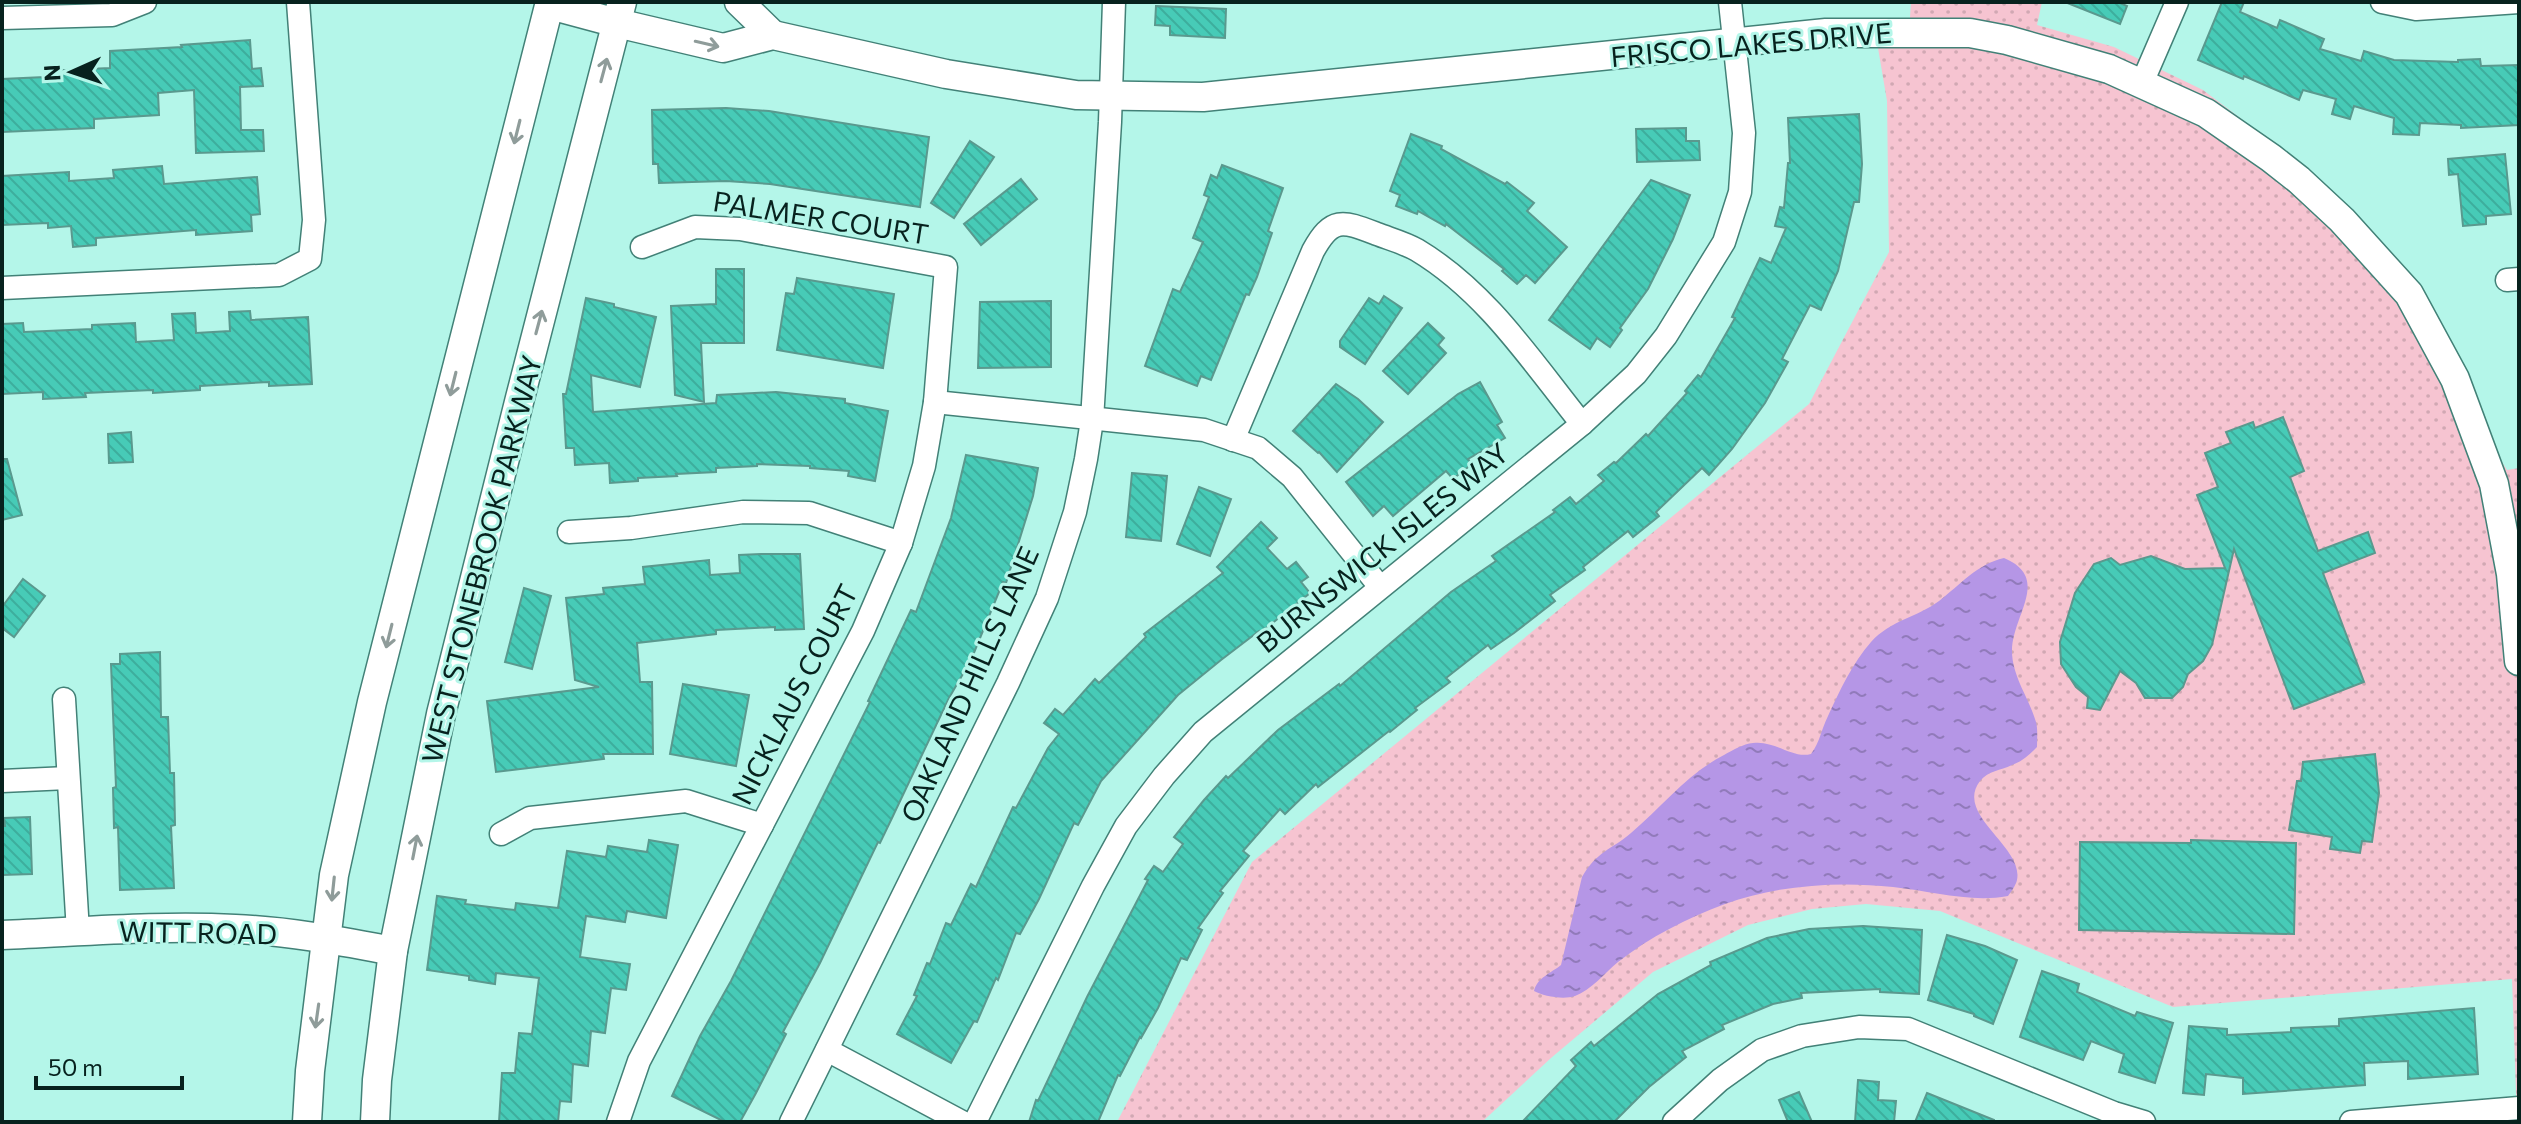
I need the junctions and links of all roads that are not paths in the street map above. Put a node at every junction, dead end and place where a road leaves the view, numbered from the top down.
1 (145, 2) edge
2 (298, 2) edge
3 (739, 2) edge
4 (1114, 2) edge
5 (1730, 2) edge
6 (2177, 2) edge
7 (2382, 2) edge
8 (2519, 2) edge
9 (547, 3) edge
10 (17, 12) edge
11 (619, 13) edge
12 (773, 35) junction
13 (1734, 43) junction
14 (2142, 83) junction
15 (1111, 96) junction
16 (642, 247) dead end
17 (946, 267) joint
18 (2, 288) edge
19 (935, 402) junction
20 (1092, 420) junction
21 (1582, 424) junction
22 (1233, 440) junction
23 (2507, 481) edge
24 (569, 532) dead end
25 (901, 543) junction
26 (1380, 587) junction
27 (2519, 661) edge
28 (64, 699) dead end
29 (68, 778) junction
30 (2, 781) edge
31 (762, 825) junction
32 (501, 834) dead end
33 (78, 932) junction
34 (2, 935) edge
35 (328, 938) junction
36 (393, 951) junction
37 (827, 1050) junction
38 (2519, 1108) edge
39 (2379, 1121) edge
40 (307, 1122) edge
41 (375, 1122) edge
42 (618, 1122) edge
43 (791, 1122) edge
44 (962, 1122) edge
45 (975, 1122) edge
46 (1674, 1122) edge
47 (2144, 1122) edge
48 (2351, 1122) edge

1 - 10 street
2 - 18 street
3 - 12 street
4 - 15 street, OAKLAND HILLS LANE
5 - 13 street, BURNSWICK ISLES WAY
6 - 14 street
7 - 8 street
9 - 11 street, FRISCO LAKES DRIVE
9 -> 35 street
11 -> 12 street, FRISCO LAKES DRIVE
36 -> 11 street, WEST STONEBROOK PARKWAY
12 - 15 street, FRISCO LAKES DRIVE
13 - 14 street, FRISCO LAKES DRIVE
13 - 15 street, FRISCO LAKES DRIVE
13 - 21 street, BURNSWICK ISLES WAY
14 - 23 street, FRISCO LAKES DRIVE
15 - 20 street, OAKLAND HILLS LANE
16 - 17 street, PALMER COURT
17 - 19 street, NICKLAUS COURT
19 - 20 street
19 - 25 street, NICKLAUS COURT
20 - 22 street
20 - 37 street, OAKLAND HILLS LANE
21 - 22 street
21 - 26 street, BURNSWICK ISLES WAY
22 - 26 street
23 - 27 street, FRISCO LAKES DRIVE
24 - 25 street
25 - 31 street, NICKLAUS COURT
26 - 45 street, BURNSWICK ISLES WAY
28 - 29 street
29 - 30 street
29 - 33 street
31 - 32 street
31 - 42 street, NICKLAUS COURT
33 - 34 street, WITT ROAD
33 - 35 street, WITT ROAD
35 - 36 street, WITT ROAD
35 -> 40 street
36 - 41 street, WEST STONEBROOK PARKWAY
37 - 43 street, OAKLAND HILLS LANE
37 - 44 street
38 - 39 street
39 - 48 street
46 - 47 street

